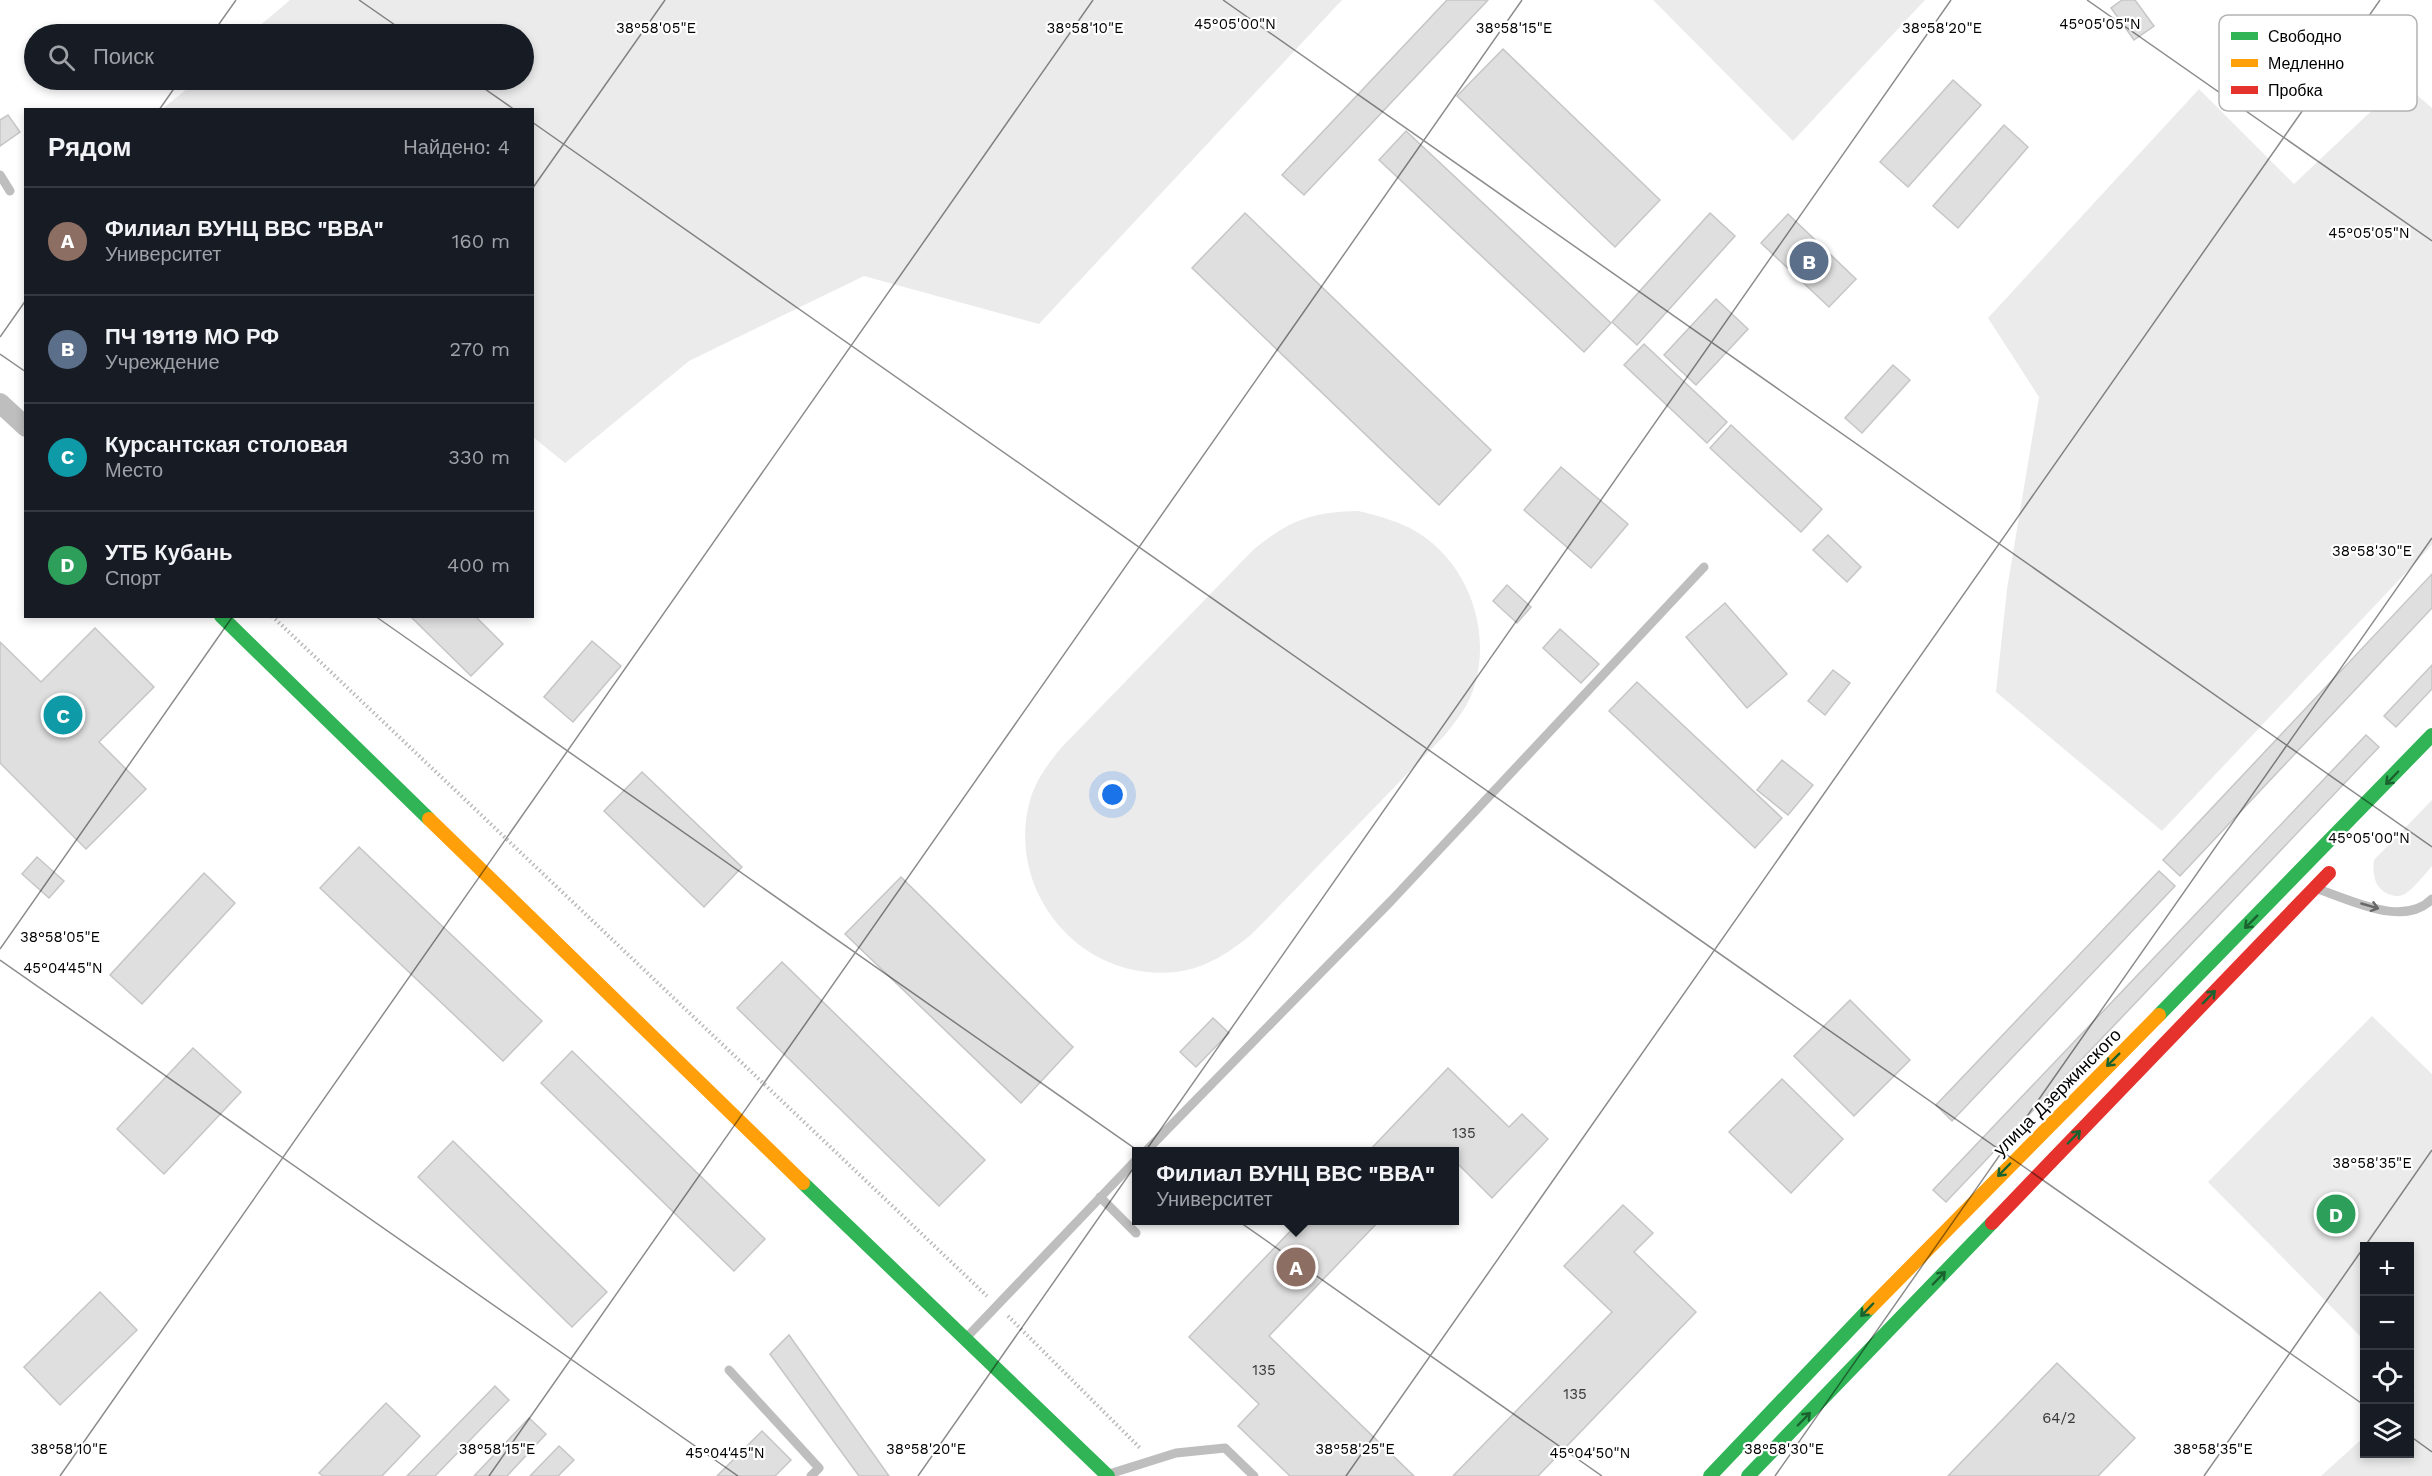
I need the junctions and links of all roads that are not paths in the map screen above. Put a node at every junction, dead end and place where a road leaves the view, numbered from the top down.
1 (0, 174) edge
2 (10, 191) dead end
3 (0, 403) edge
4 (24, 425) edge
5 (1704, 567) dead end
6 (223, 618) edge
7 (2432, 735) edge
8 (2339, 862) dead end
9 (2315, 888) junction
10 (2432, 899) edge
11 (1150, 1147) edge
12 (1132, 1165) edge
13 (1100, 1197) junction
14 (1136, 1233) dead end
15 (966, 1338) junction
16 (1857, 1342) junction
17 (729, 1370) dead end
18 (1107, 1475) edge
19 (811, 1476) edge
20 (1254, 1476) edge
21 (1710, 1476) edge
22 (1748, 1476) edge

1 - 2 lane
3 - 4 street
5 - 11 lane
6 - 15 main road
7 -> 16 main road, улица Дзержинского
8 - 9 main road, улица Дзержинского
9 -> 10 lane
16 -> 9 main road, улица Дзержинского
12 - 13 lane
13 - 14 lane
13 - 15 lane
15 - 18 main road
16 - 21 main road, улица Дзержинского
22 -> 16 main road, улица Дзержинского
17 - 19 lane
18 - 20 lane

